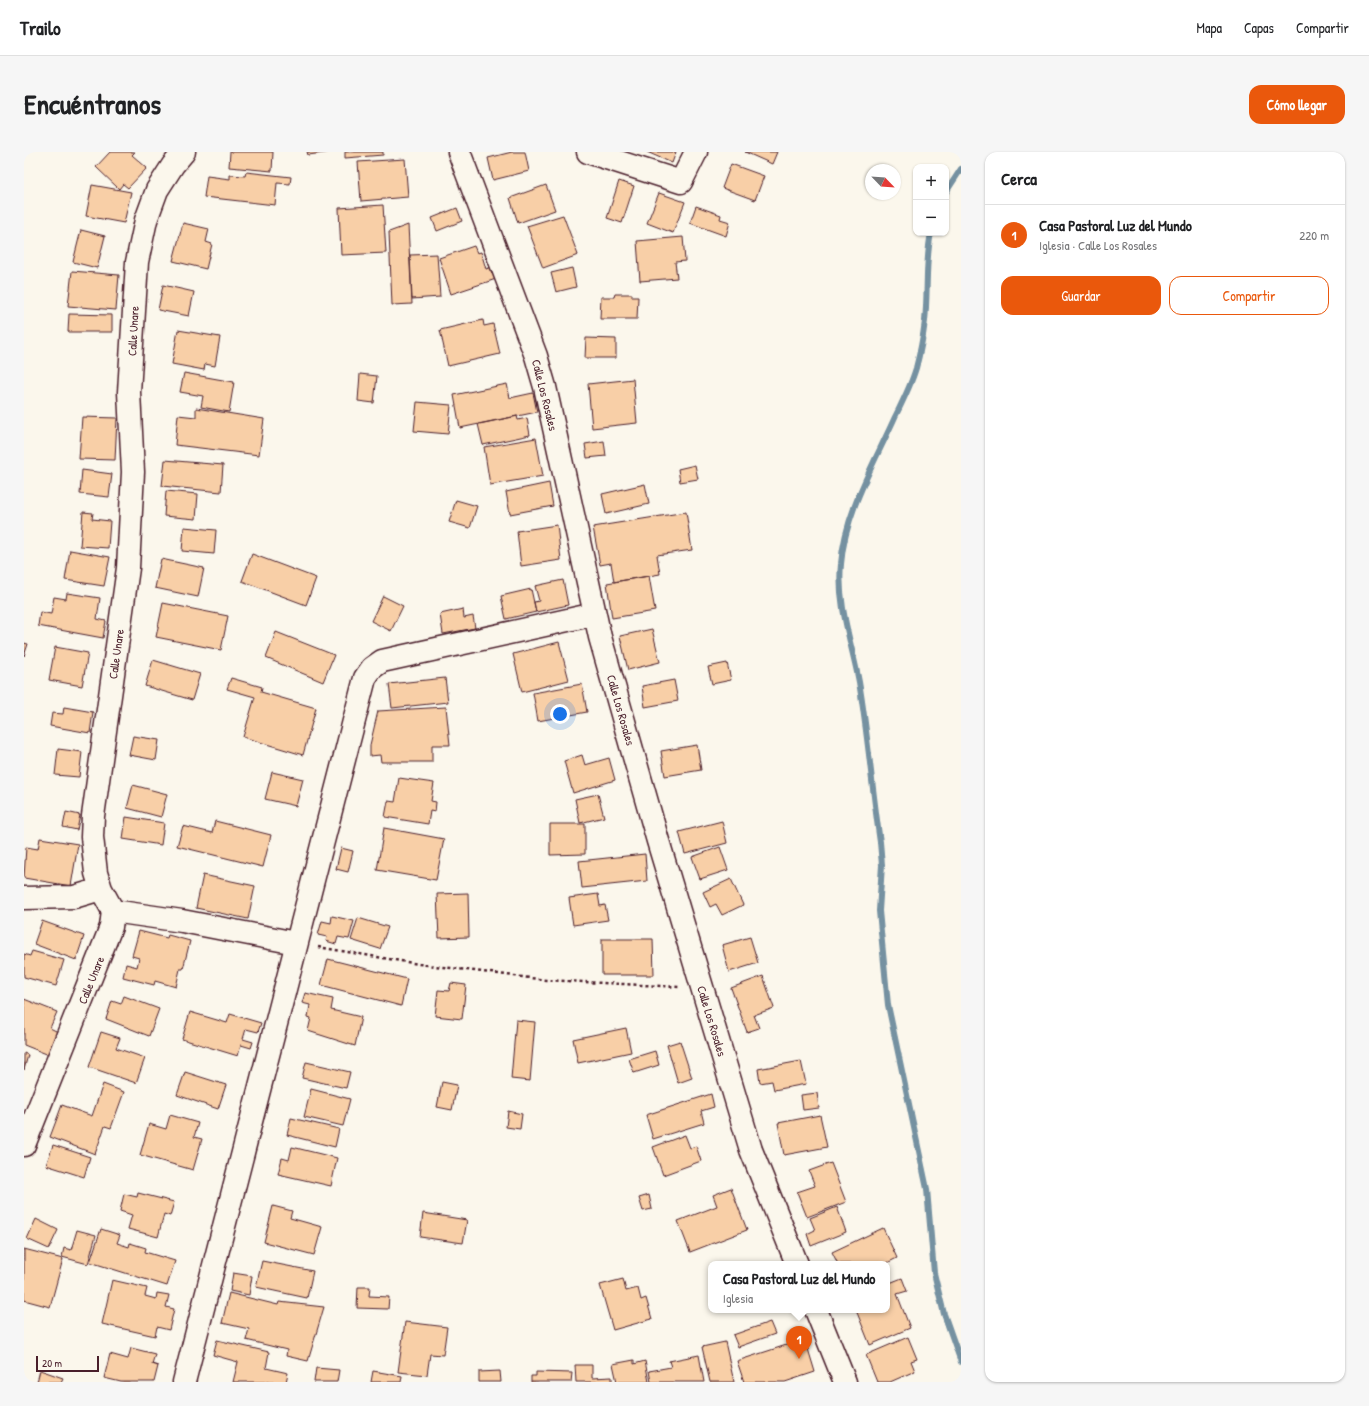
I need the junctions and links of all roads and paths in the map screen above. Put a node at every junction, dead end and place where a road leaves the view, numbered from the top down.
1 (184, 152) edge
2 (459, 152) edge
3 (588, 152) edge
4 (696, 152) edge
5 (595, 614) junction
6 (101, 889) junction
7 (24, 898) edge
8 (113, 911) junction
9 (296, 943) junction
10 (702, 988) junction
11 (31, 1108) edge
12 (24, 1145) edge
13 (796, 1261) edge
14 (817, 1313) edge
15 (184, 1382) edge
16 (845, 1382) edge

1 - 6 street, Calle Unare
2 - 5 street, Calle Los Rosales
3 - 4 street
5 - 9 street
5 - 10 street, Calle Los Rosales
6 - 7 street
6 - 8 street, Calle Unare
8 - 9 street
8 - 11 street, Calle Unare
9 - 10 path
9 - 15 street
10 - 13 street, Calle Los Rosales
11 - 12 street, Calle Unare
14 - 16 street

